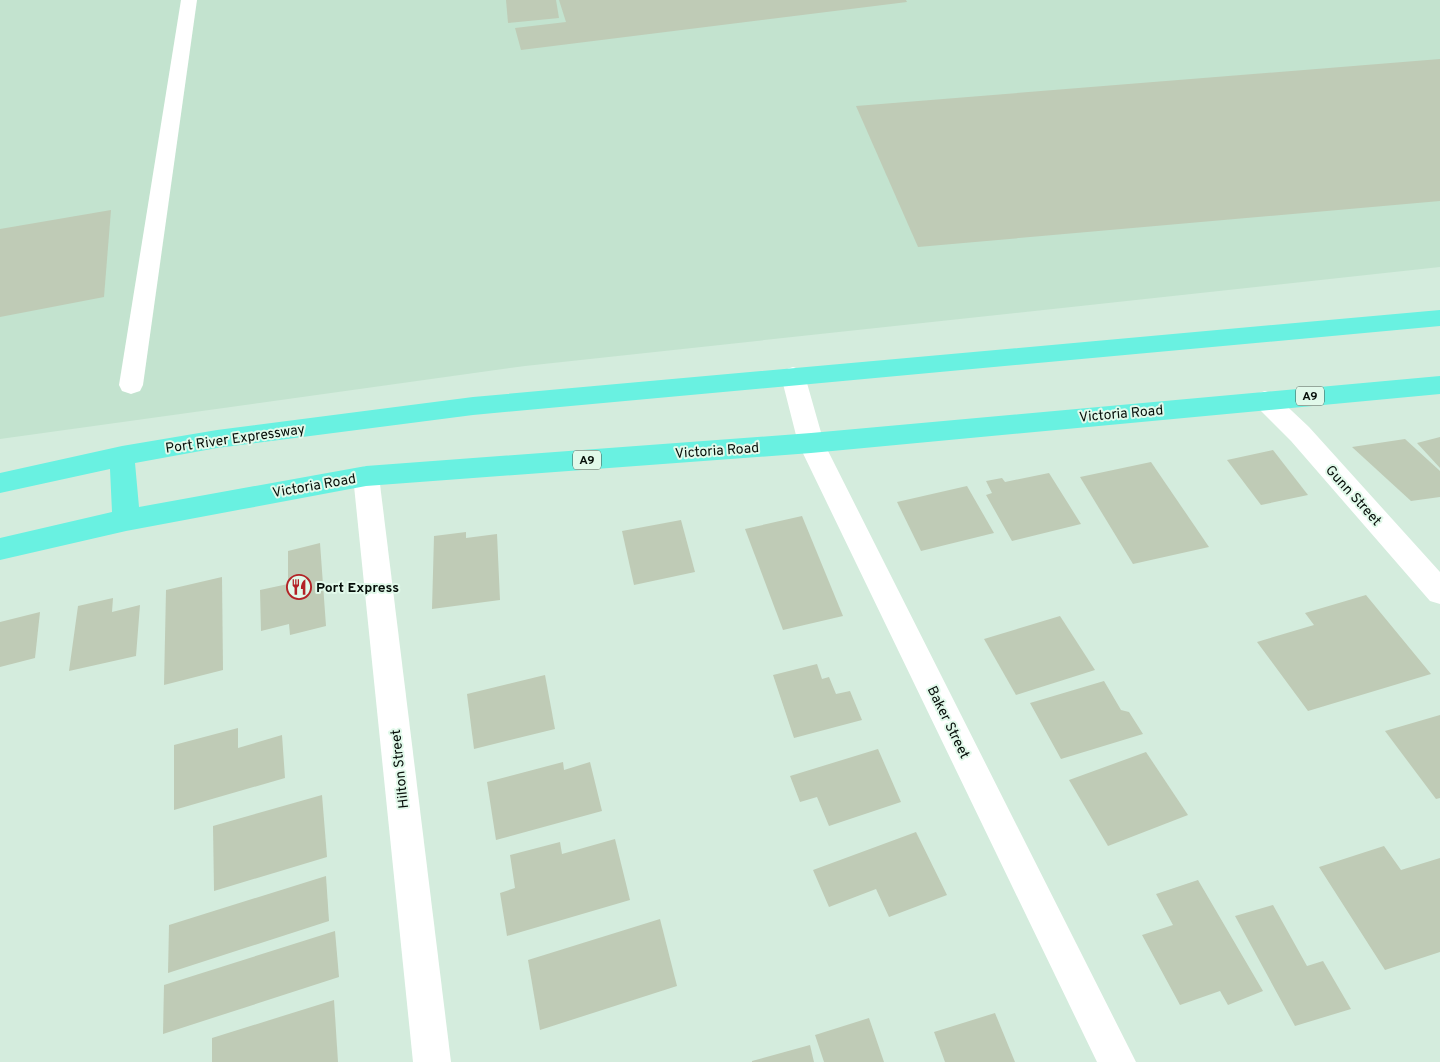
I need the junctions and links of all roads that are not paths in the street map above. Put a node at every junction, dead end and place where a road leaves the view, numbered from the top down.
1 (189, 0) edge
2 (1440, 318) edge
3 (793, 376) junction
4 (131, 384) dead end
5 (1440, 385) edge
6 (1265, 400) junction
7 (811, 442) junction
8 (122, 456) junction
9 (366, 476) junction
10 (0, 483) edge
11 (126, 520) junction
12 (0, 549) edge
13 (1440, 592) edge
14 (432, 1062) edge
15 (1117, 1062) edge

1 - 4 street
2 - 3 highway
3 - 7 street, Baker Street
3 - 8 highway, Port River Expressway
5 - 6 highway, Victoria Road / A9
6 - 7 highway, Victoria Road / A9
6 - 13 street, Gunn Street
7 - 9 highway, Victoria Road / A9
7 - 15 street, Baker Street
8 - 10 highway, Port River Expressway
8 - 11 highway
9 - 11 highway, Victoria Road / A9
9 - 14 street, Hilton Street
11 - 12 highway, Victoria Road / A9

